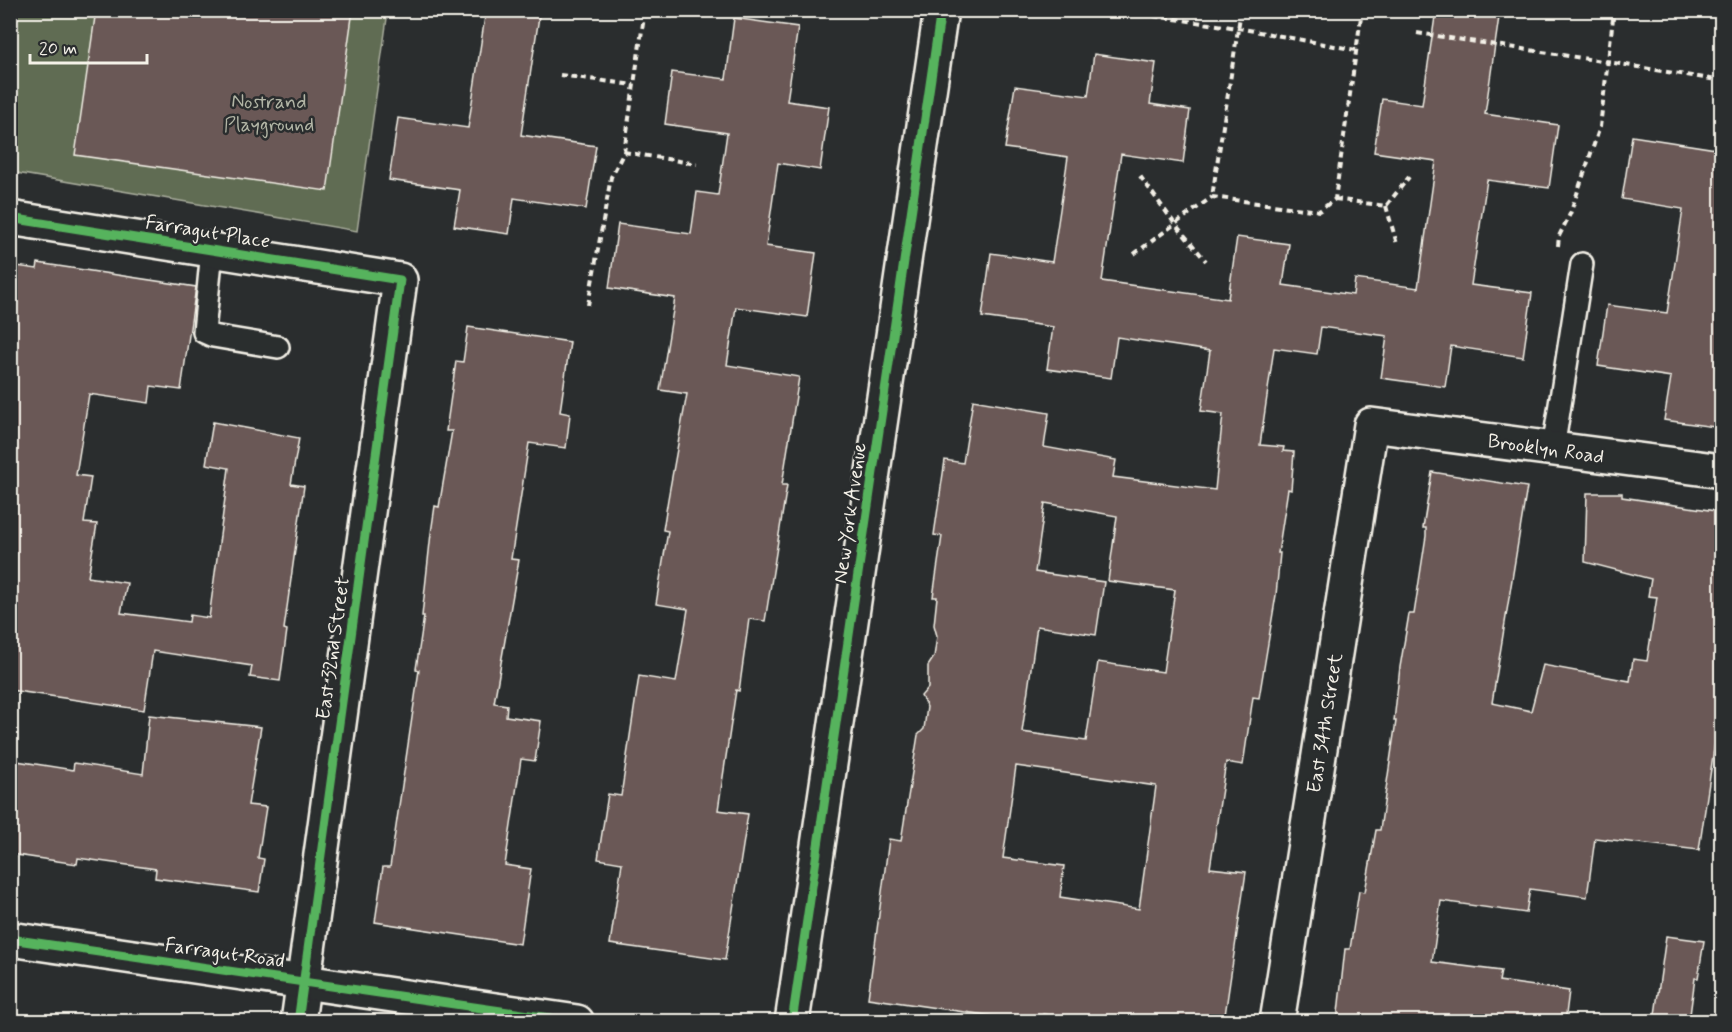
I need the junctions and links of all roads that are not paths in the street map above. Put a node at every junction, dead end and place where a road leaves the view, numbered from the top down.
1 (941, 10) edge
2 (10, 218) edge
3 (212, 250) junction
4 (1582, 264) dead end
5 (400, 280) joint
6 (278, 347) dead end
7 (1371, 425) joint
8 (1553, 449) junction
9 (1722, 471) edge
10 (10, 939) edge
11 (303, 981) junction
12 (298, 1022) edge
13 (577, 1022) edge
14 (792, 1022) edge
15 (1276, 1022) edge

1 - 14 street, New York Avenue
2 - 3 street, Farragut Place
3 - 5 street, Farragut Place
3 - 6 lane
4 - 8 lane
5 - 11 street, East 32nd Street
7 - 8 street, Brooklyn Road
7 - 15 street, East 34th Street
8 - 9 street, Brooklyn Road
10 - 11 street, Farragut Road
11 - 12 street, East 32nd Street
11 - 13 street, Farragut Road

